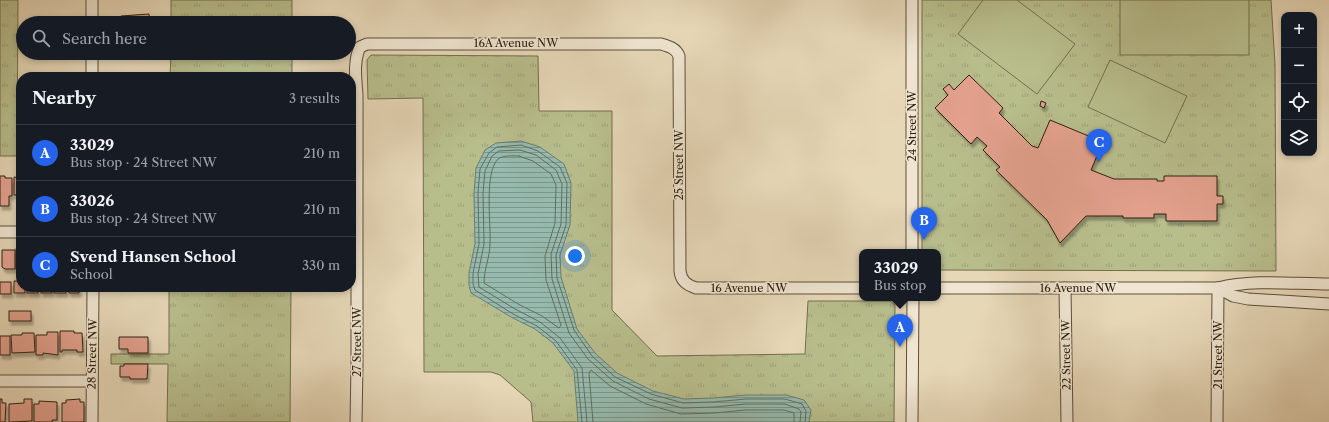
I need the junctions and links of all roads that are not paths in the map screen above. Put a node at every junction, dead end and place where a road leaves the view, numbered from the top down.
1 (92, 0) edge
2 (912, 0) edge
3 (92, 16) edge
4 (360, 47) joint
5 (672, 48) joint
6 (92, 60) edge
7 (92, 72) edge
8 (0, 232) edge
9 (16, 232) edge
10 (912, 249) edge
11 (686, 283) joint
12 (1329, 284) edge
13 (859, 288) edge
14 (941, 288) edge
15 (1065, 288) junction
16 (1218, 288) junction
17 (93, 292) edge
18 (912, 301) edge
19 (1329, 304) edge
20 (0, 380) edge
21 (91, 381) junction
22 (92, 422) edge
23 (356, 422) edge
24 (912, 422) edge
25 (1067, 422) edge
26 (1218, 422) edge

1 - 3 street
2 - 10 street, 24 Street NW
4 - 5 street, 16A Avenue NW
4 - 23 street, 27 Street NW
5 - 11 street, 25 Street NW
6 - 7 street
8 - 9 street
11 - 13 street, 16 Avenue NW
12 - 16 street, 16 Avenue NW
14 - 15 street, 16 Avenue NW
15 - 16 street, 16 Avenue NW
15 - 25 street, 22 Street NW
16 - 19 street, 16 Avenue NW
16 - 26 street, 21 Street NW
17 - 21 street, 28 Street NW
18 - 24 street
20 - 21 street
21 - 22 street, 28 Street NW

